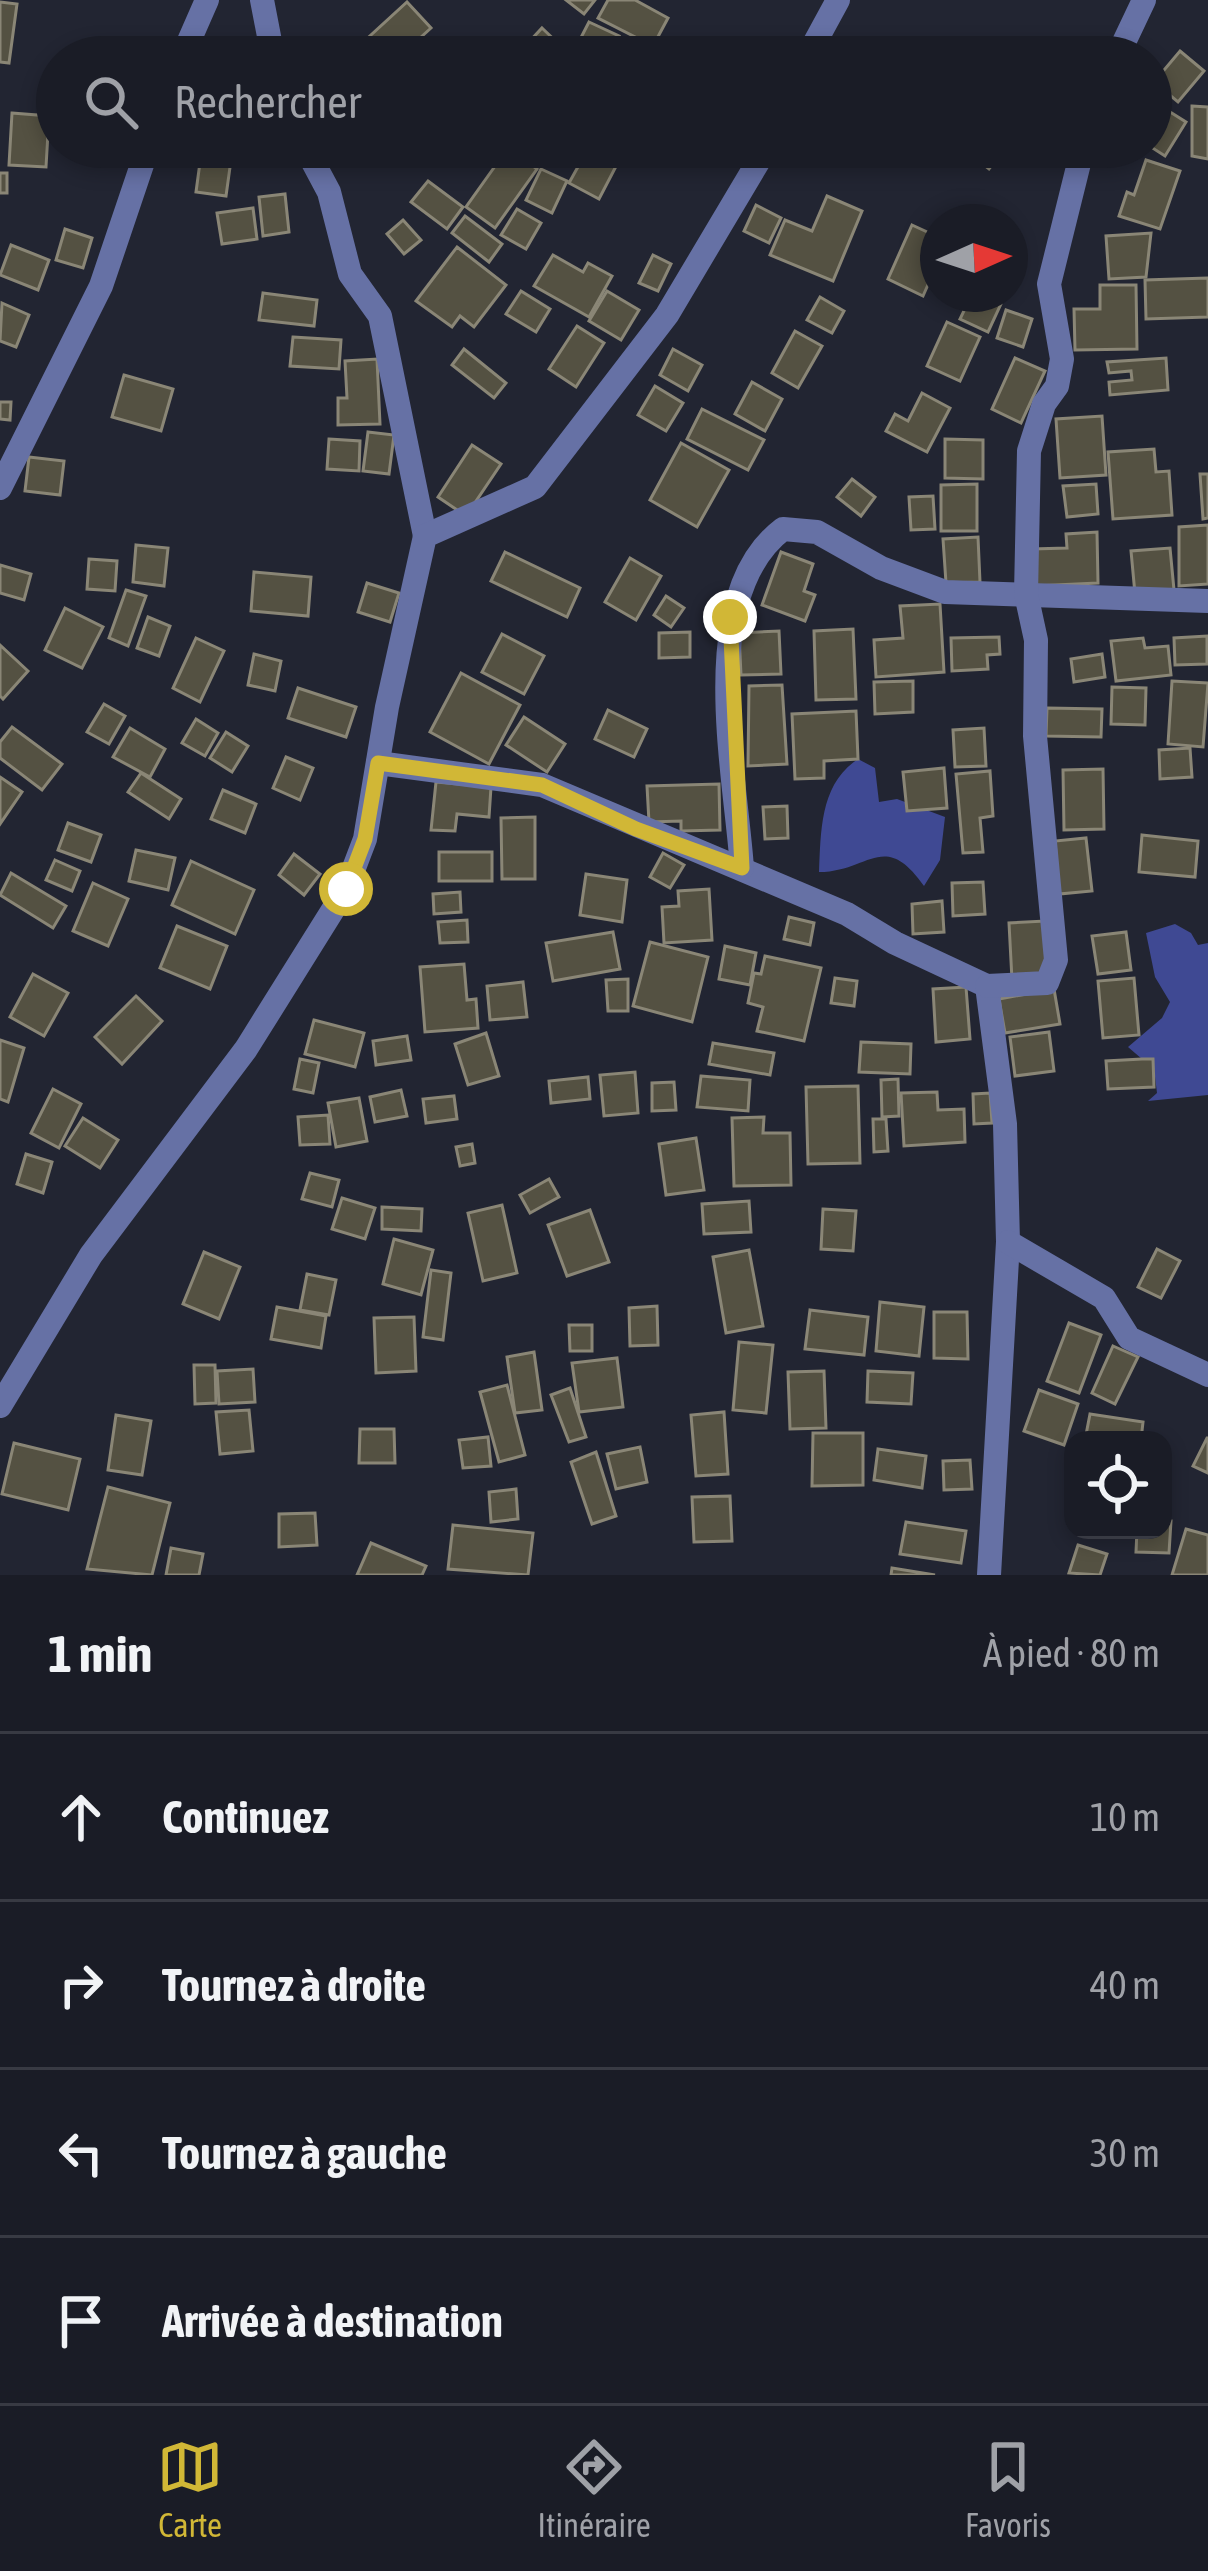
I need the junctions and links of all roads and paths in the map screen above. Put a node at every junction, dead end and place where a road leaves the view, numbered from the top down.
1 (208, 0) edge
2 (262, 0) edge
3 (838, 0) edge
4 (1144, 0) edge
5 (192, 36) edge
6 (269, 36) edge
7 (818, 36) edge
8 (1127, 36) edge
9 (141, 168) edge
10 (316, 168) edge
11 (754, 168) edge
12 (1078, 168) edge
13 (0, 488) edge
14 (425, 536) junction
15 (1026, 594) junction
16 (1208, 601) edge
17 (378, 763) junction
18 (742, 868) junction
19 (986, 986) junction
20 (1008, 1242) junction
21 (1208, 1375) edge
22 (0, 1406) edge
23 (989, 1575) edge

1 - 5 street
2 - 6 street
3 - 7 street
4 - 8 street
9 - 13 street
10 - 14 street
11 - 14 street
12 - 15 street
14 - 17 street
15 - 16 street
15 - 18 street
15 - 19 street
17 - 18 street
17 - 22 street
18 - 19 street
19 - 20 street
20 - 21 street
20 - 23 street

